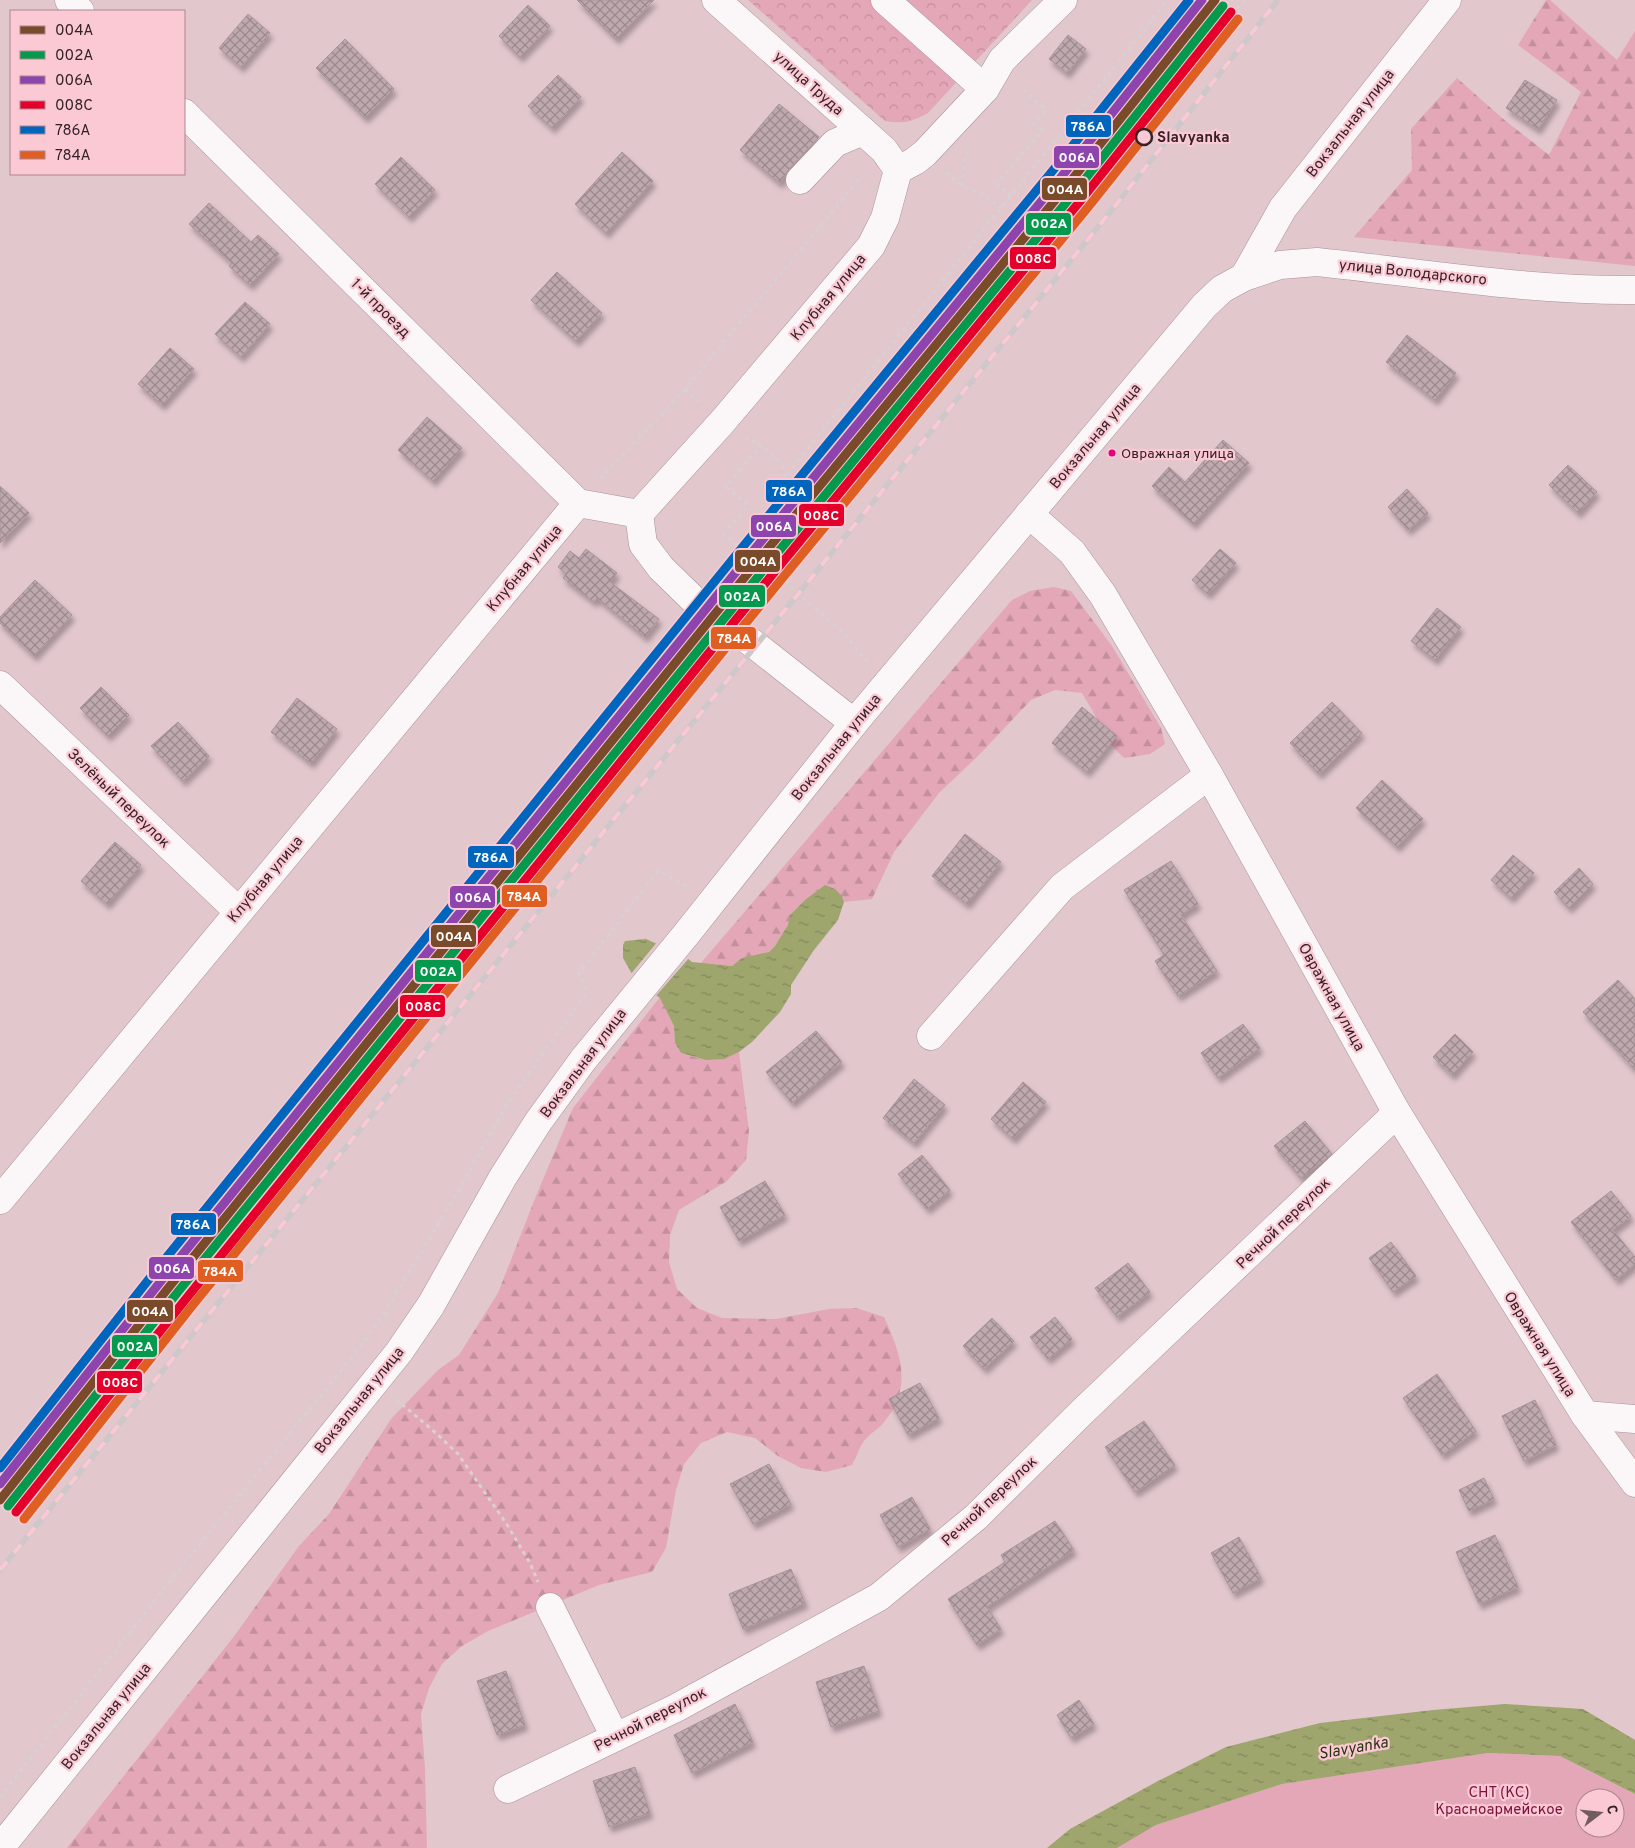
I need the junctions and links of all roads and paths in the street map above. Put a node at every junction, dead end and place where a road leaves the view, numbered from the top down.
1 (69, 0) edge
2 (716, 0) edge
3 (885, 0) edge
4 (1063, 0) edge
5 (1168, 0) edge
6 (1244, 0) edge
7 (1447, 0) edge
8 (79, 10) edge
9 (1014, 82) dead end
10 (985, 89) junction
11 (185, 114) edge
12 (863, 131) junction
13 (898, 170) junction
14 (862, 177) dead end
15 (800, 180) dead end
16 (984, 195) dead end
17 (1011, 196) junction
18 (1001, 208) junction
19 (1244, 277) junction
20 (1635, 290) edge
21 (1204, 306) joint
22 (685, 389) junction
23 (692, 396) dead end
24 (578, 503) junction
25 (639, 514) junction
26 (1029, 514) junction
27 (782, 577) junction
28 (873, 654) dead end
29 (0, 685) edge
30 (854, 723) junction
31 (1209, 774) junction
32 (695, 890) dead end
33 (238, 911) junction
34 (931, 1036) dead end
35 (1397, 1113) junction
36 (0, 1200) edge
37 (396, 1398) dead end
38 (1585, 1415) junction
39 (1635, 1419) edge
40 (1635, 1483) edge
41 (550, 1608) joint
42 (615, 1737) junction
43 (508, 1789) dead end
44 (0, 1797) edge
45 (0, 1848) edge

1 - 8 street
2 - 12 street, улица Труда
3 - 10 street
4 - 10 street
5 - 17 path
6 - 27 path
7 - 19 street, Вокзальная улица
9 - 17 path
10 - 13 street
11 - 24 street, 1-й проезд
12 - 13 street, улица Труда
12 - 15 street
13 - 25 street, Клубная улица
14 - 22 path
16 - 18 path
17 - 18 path
18 - 27 path
19 - 20 street, улица Володарского
19 - 21 street, улица Володарского
21 - 26 street, Вокзальная улица
22 - 23 path
22 - 24 path
24 - 25 street
24 - 33 street, Клубная улица
25 - 30 street
26 - 30 street, Вокзальная улица
26 - 31 street, Овражная улица
27 - 28 path
29 - 33 street, Зелёный переулок
30 - 45 street, Вокзальная улица
31 - 34 street
31 - 35 street, Овражная улица
32 - 44 path
33 - 36 street, Клубная улица
35 - 38 street, Овражная улица
35 - 42 street, Речной переулок
37 - 41 path
38 - 39 street
38 - 40 street, Овражная улица
41 - 42 street
42 - 43 street, Речной переулок

